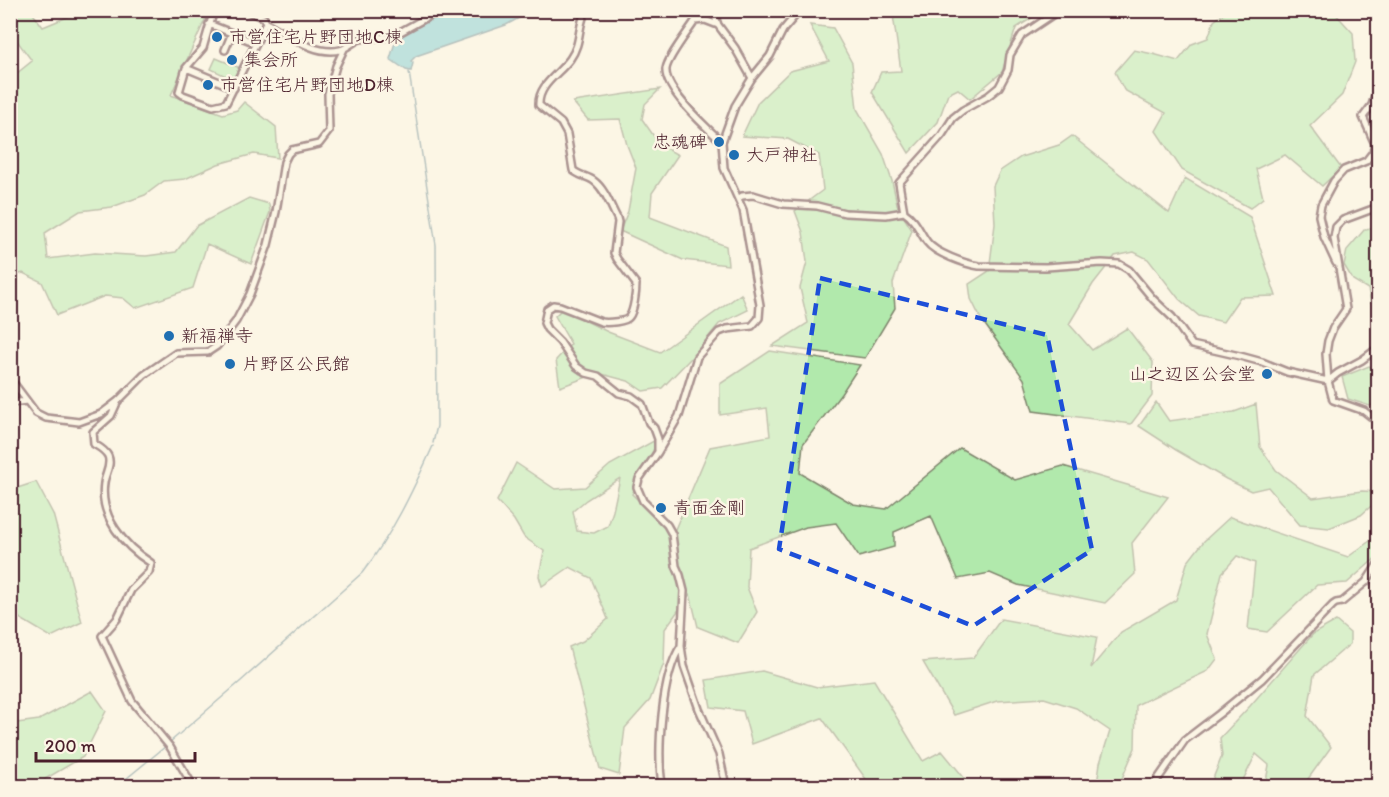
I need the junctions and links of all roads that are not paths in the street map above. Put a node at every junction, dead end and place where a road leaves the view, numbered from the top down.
1 (214, 10) edge
2 (245, 10) edge
3 (440, 10) edge
4 (586, 10) edge
5 (719, 10) edge
6 (800, 10) edge
7 (1055, 10) edge
8 (266, 23) junction
9 (210, 24) junction
10 (718, 25) junction
11 (232, 33) junction
12 (256, 43) junction
13 (344, 49) junction
14 (225, 50) dead end
15 (186, 68) junction
16 (752, 78) junction
17 (1378, 86) edge
18 (234, 88) junction
19 (722, 142) junction
20 (739, 198) junction
21 (1378, 207) edge
22 (904, 212) junction
23 (1338, 267) junction
24 (1378, 348) edge
25 (10, 381) edge
26 (1328, 381) junction
27 (27, 401) junction
28 (118, 401) junction
29 (10, 403) edge
30 (1378, 422) edge
31 (658, 452) junction
32 (1378, 564) edge
33 (681, 646) junction
34 (194, 786) edge
35 (662, 786) edge
36 (726, 786) edge
37 (1153, 786) edge

1 - 9 street
2 - 8 street
3 - 13 street
4 - 31 street
5 - 10 street
6 - 16 street
7 - 22 street
8 - 12 street
8 - 13 street
9 - 11 street
9 - 15 street
10 - 16 street
10 - 19 street
11 - 12 street
11 - 14 street
12 - 18 street
13 - 28 street
15 - 18 street
15 - 18 street
16 - 19 street
17 - 23 street
19 - 20 street
20 - 22 street
20 - 31 street
21 - 23 street
22 - 26 street
23 - 26 street
24 - 26 street
25 - 27 street
26 - 30 street
27 - 28 street
27 - 29 street
28 - 34 street
31 - 33 street
32 - 37 street
33 - 35 street
33 - 36 street

